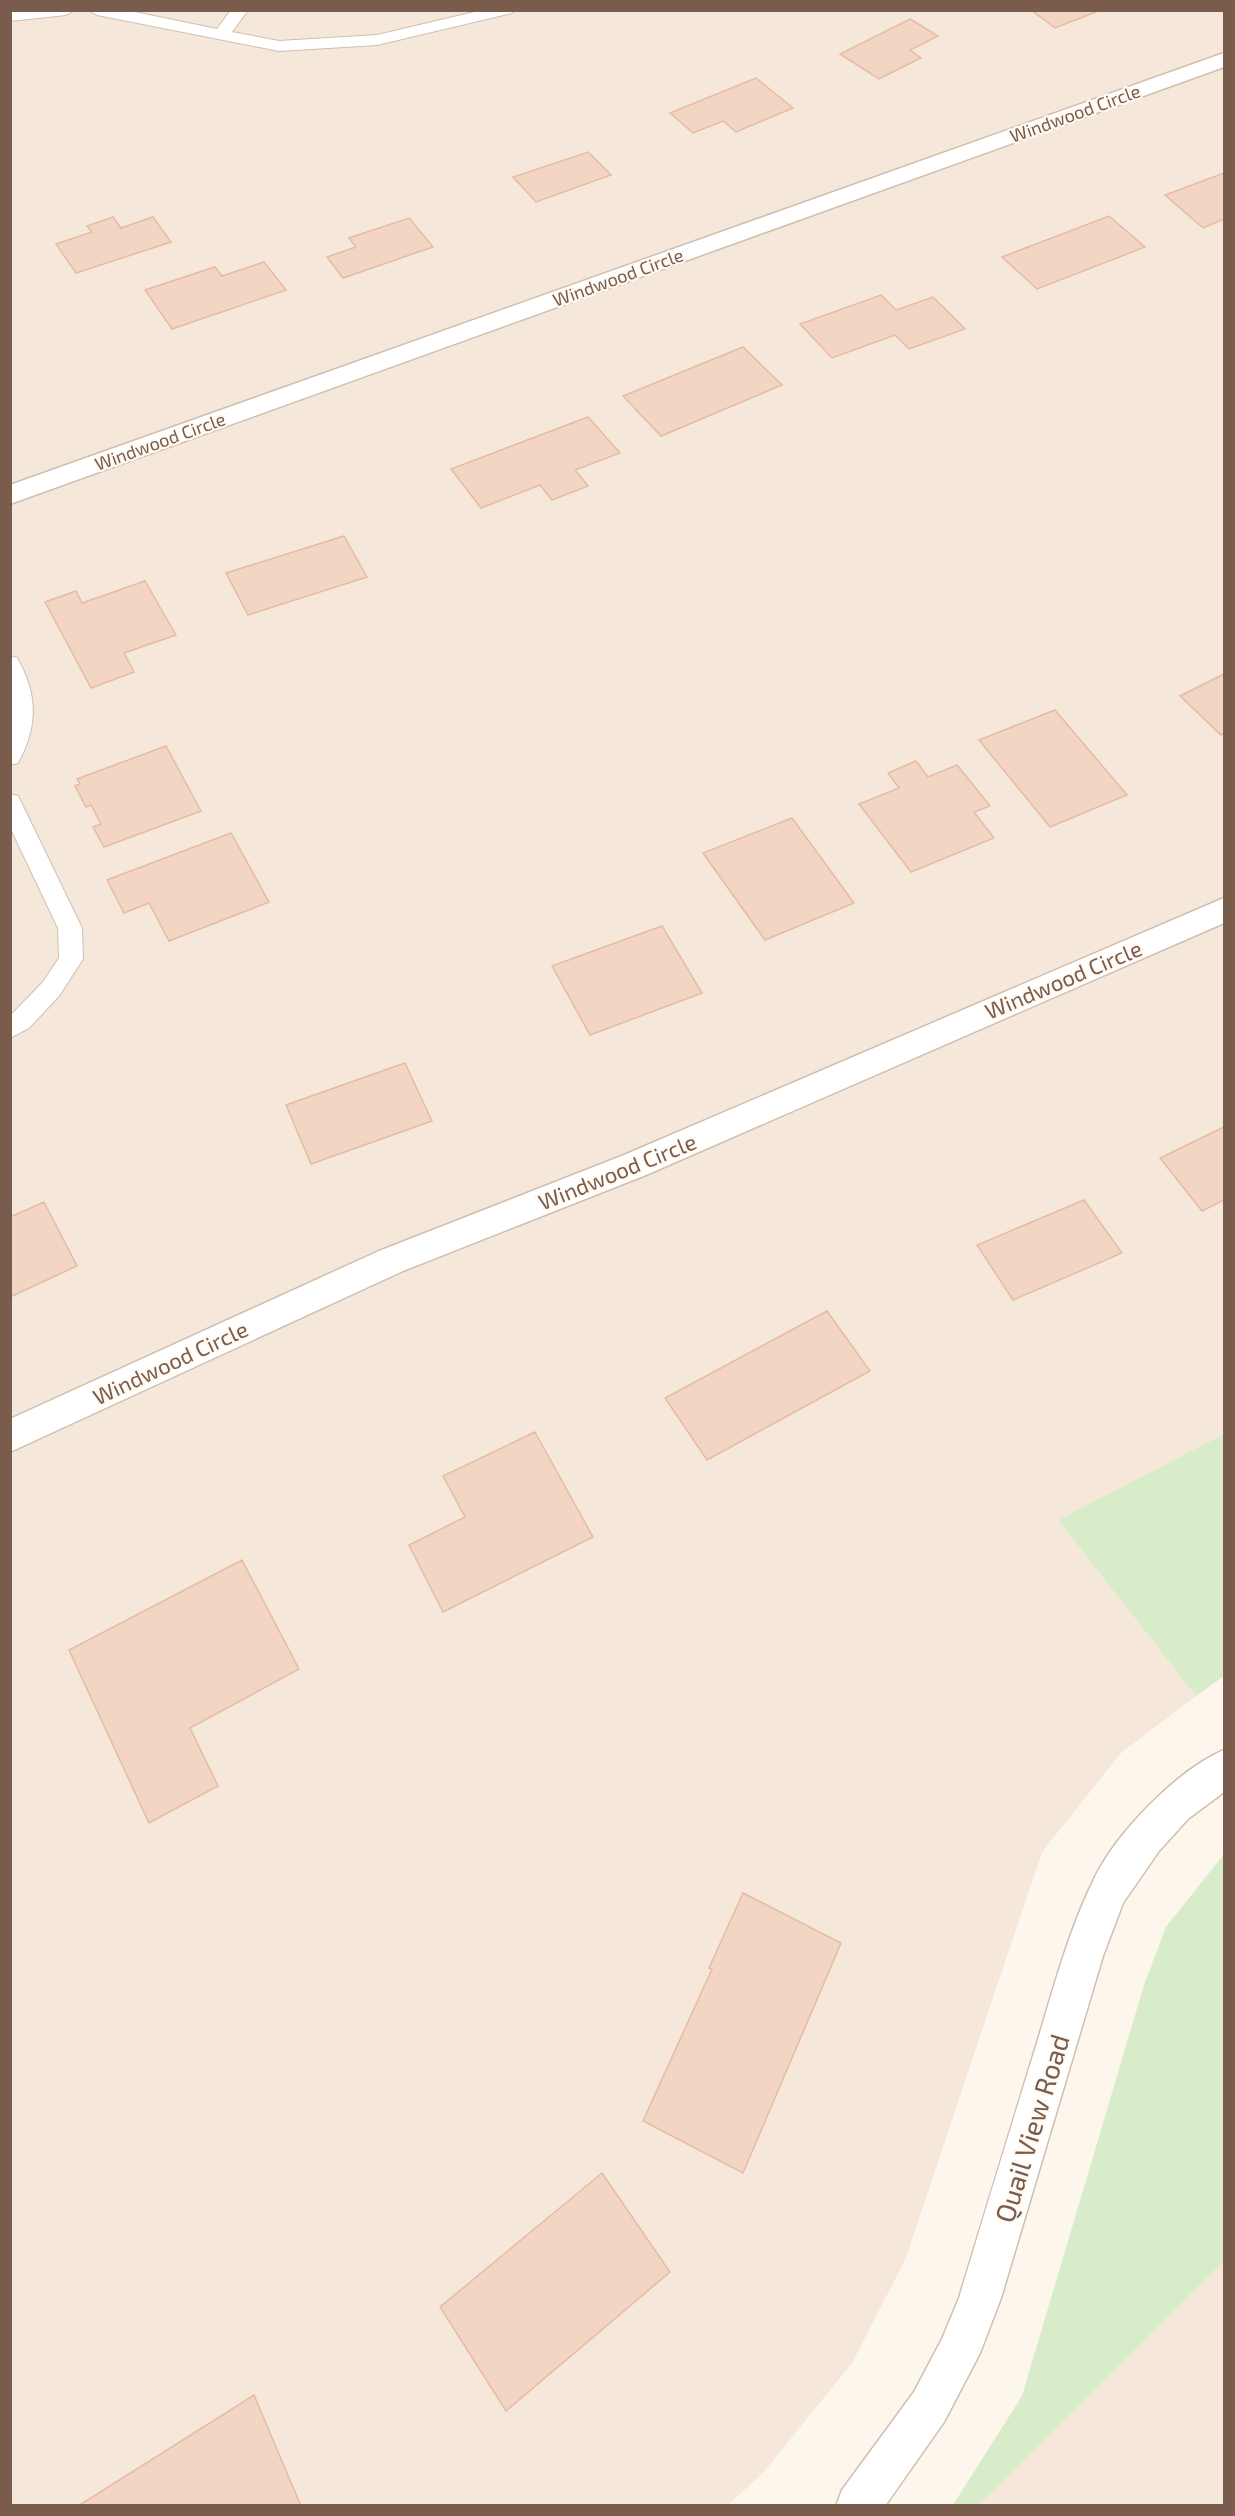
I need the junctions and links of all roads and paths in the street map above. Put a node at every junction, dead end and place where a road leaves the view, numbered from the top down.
1 (66, 10) edge
2 (97, 10) edge
3 (240, 10) edge
4 (506, 10) edge
5 (10, 16) edge
6 (221, 34) junction
7 (1224, 60) edge
8 (10, 495) edge
9 (10, 663) edge
10 (10, 757) edge
11 (10, 802) edge
12 (1224, 909) edge
13 (10, 1029) edge
14 (10, 1436) edge
15 (1224, 1769) edge
16 (858, 2505) edge

1 - 5 lane
2 - 6 lane
3 - 6 lane
4 - 6 lane
7 - 8 street, Windwood Circle
9 - 10 lane
11 - 13 lane
12 - 14 street, Windwood Circle
15 - 16 street, Quail View Road

